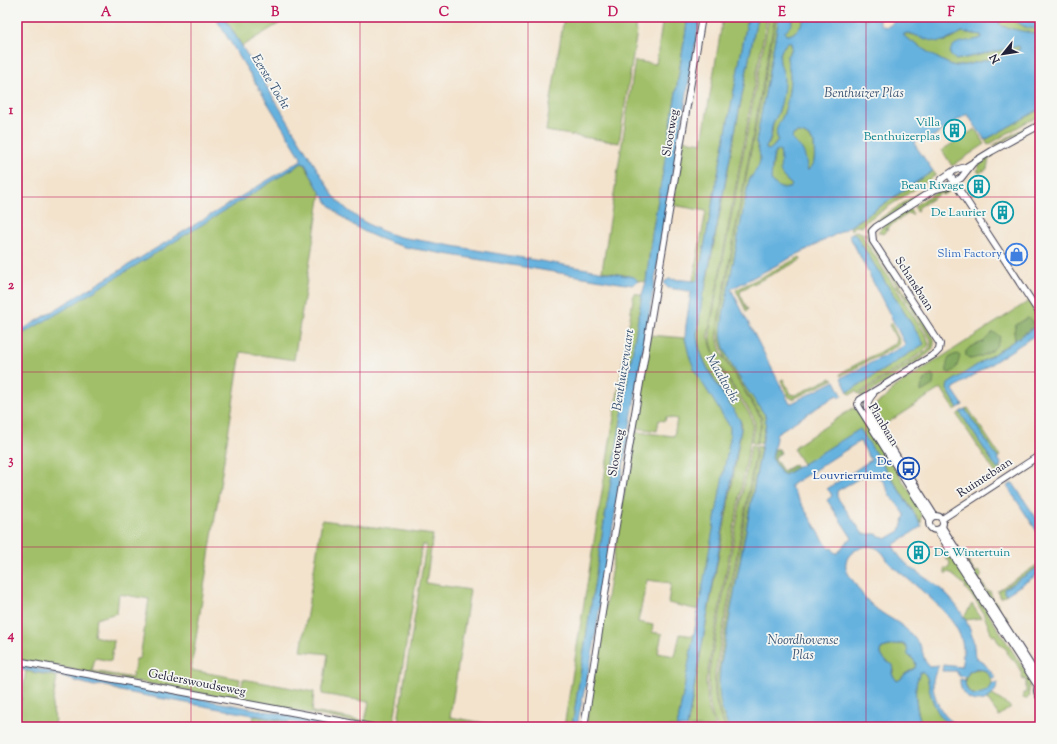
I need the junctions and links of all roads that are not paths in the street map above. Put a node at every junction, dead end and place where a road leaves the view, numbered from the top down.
1 (702, 17) edge
2 (1040, 125) edge
3 (972, 164) junction
4 (949, 174) junction
5 (954, 182) junction
6 (927, 194) junction
7 (1040, 314) edge
8 (875, 391) joint
9 (1040, 455) edge
10 (932, 517) junction
11 (942, 519) junction
12 (939, 528) junction
13 (17, 661) edge
14 (1039, 683) edge
15 (1040, 697) edge
16 (372, 727) edge
17 (584, 727) edge

1 - 17 street, Slootweg
2 - 3 street, Schansbaan
3 - 4 street, Schansbaan
3 - 5 street, Schansbaan
4 - 5 street
4 - 6 street, Schansbaan
5 - 6 street, Schansbaan
5 - 7 street
6 - 8 street, Schansbaan
8 - 10 street, Planbaan
9 - 11 street, Ruimtebaan
10 - 11 street
10 - 12 street
11 - 12 street
12 - 14 street
13 - 16 street, Gelderswoudseweg
14 - 15 street

